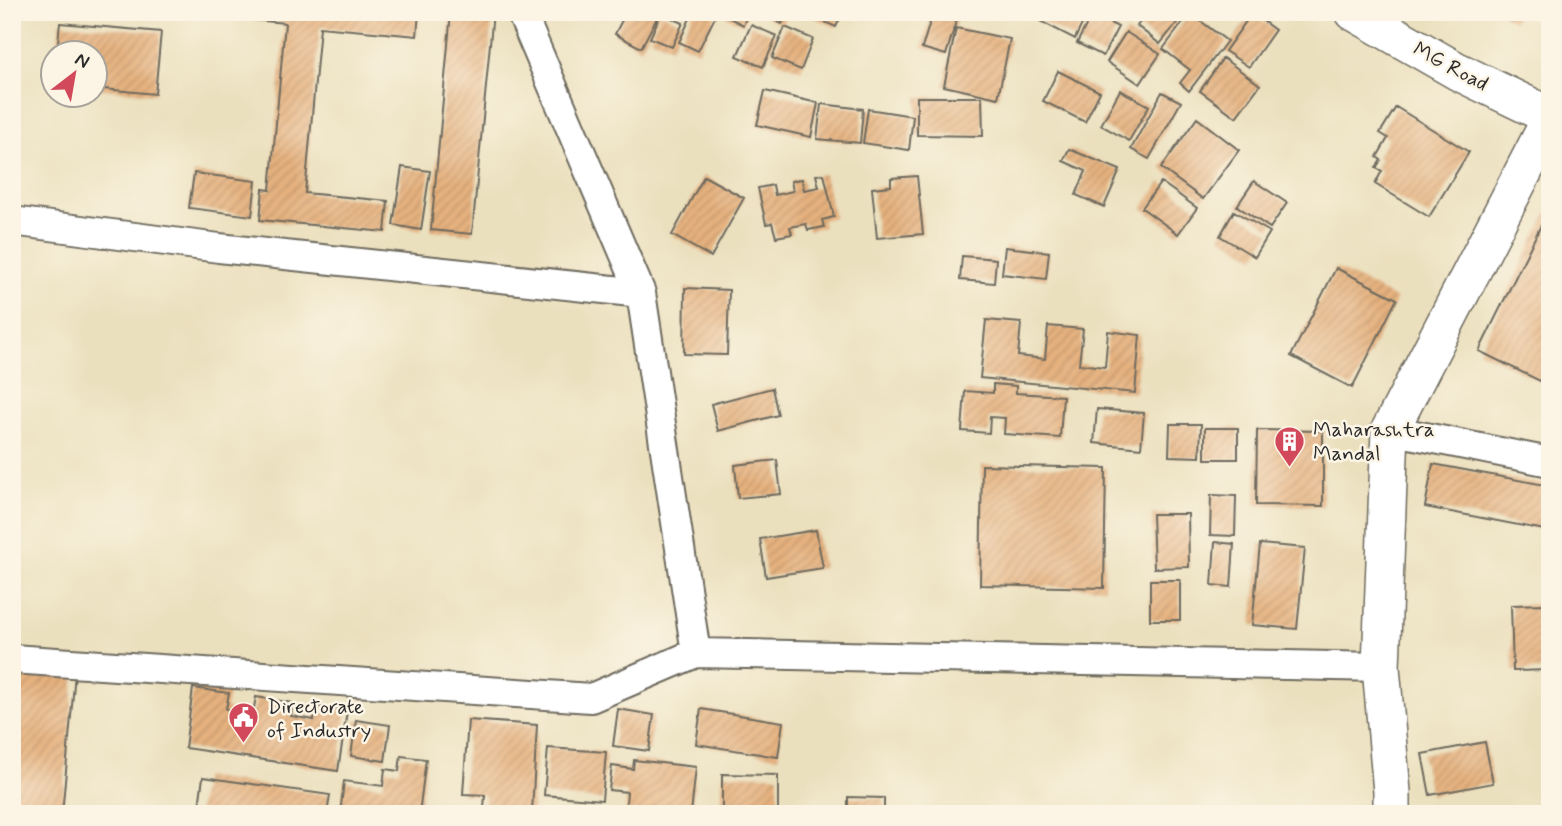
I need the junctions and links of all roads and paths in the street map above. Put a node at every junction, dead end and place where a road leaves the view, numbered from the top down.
1 (520, 12) edge
2 (1354, 12) edge
3 (1550, 118) edge
4 (12, 221) edge
5 (640, 292) junction
6 (1390, 430) junction
7 (1550, 462) edge
8 (696, 653) junction
9 (12, 659) edge
10 (1381, 667) junction
11 (1392, 814) edge

1 - 5 street
2 - 3 main road, MG Road
3 - 6 main road
4 - 5 street
5 - 8 street
6 - 7 street
6 - 10 main road
8 - 9 street
8 - 10 street
10 - 11 main road

